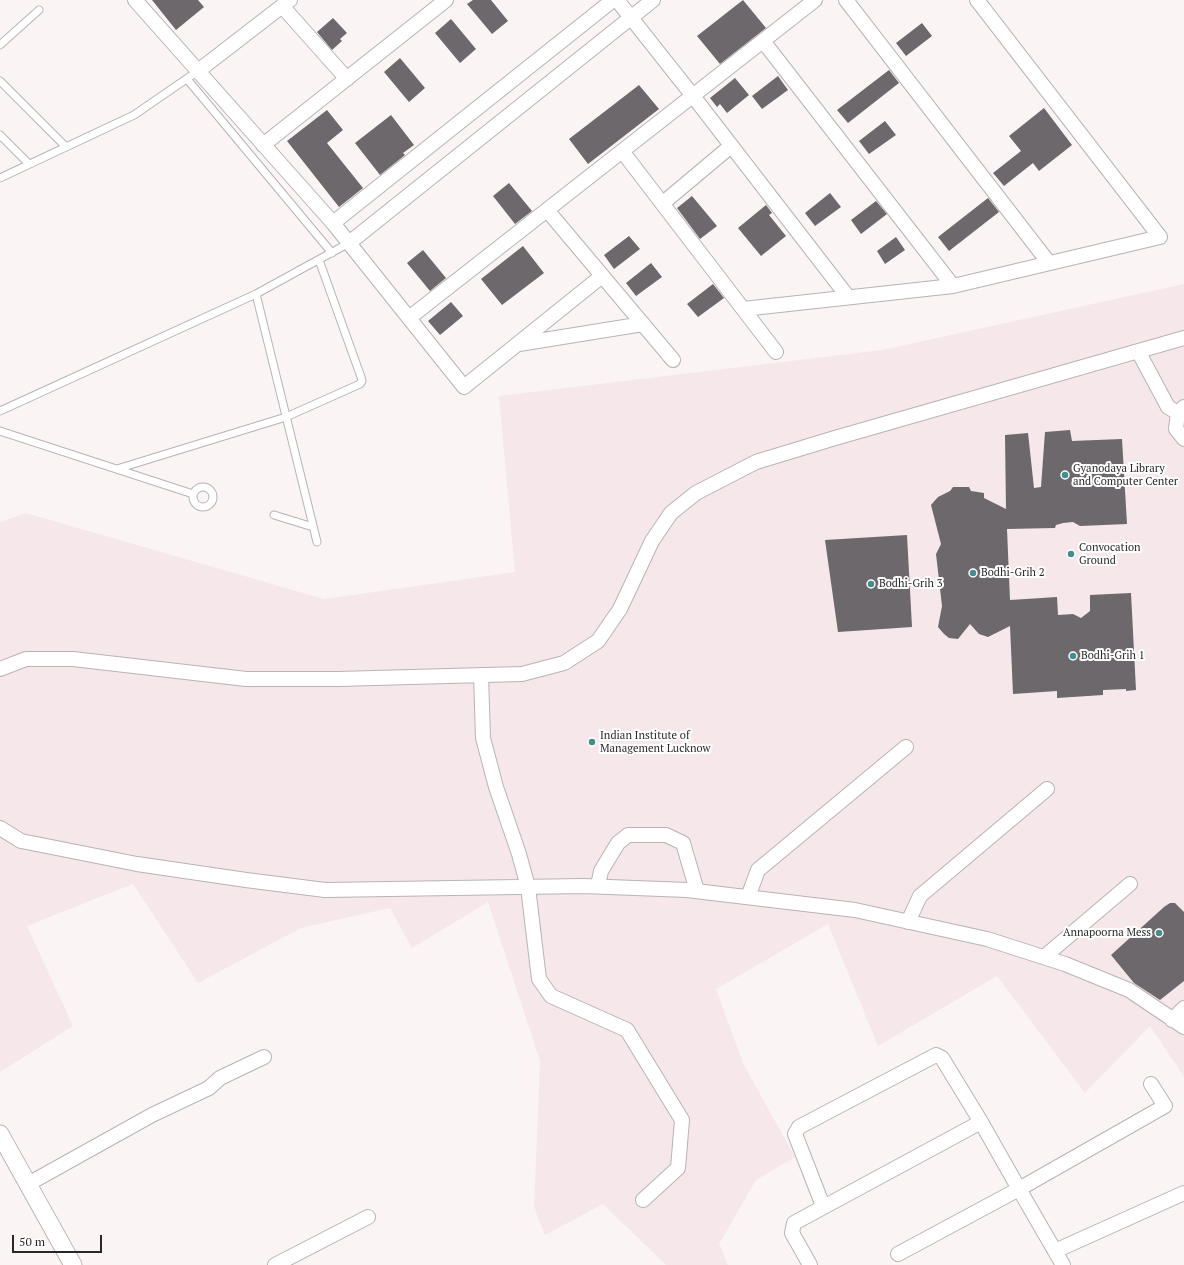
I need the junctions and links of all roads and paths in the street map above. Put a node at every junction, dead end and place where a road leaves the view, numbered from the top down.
1 (135, 0) edge
2 (446, 0) edge
3 (613, 0) edge
4 (616, 0) edge
5 (654, 0) edge
6 (815, 0) edge
7 (846, 0) edge
8 (977, 0) edge
9 (286, 3) edge
10 (39, 10) dead end
11 (631, 18) junction
12 (763, 41) junction
13 (0, 45) edge
14 (192, 75) junction
15 (347, 79) junction
16 (0, 81) edge
17 (693, 96) junction
18 (0, 135) edge
19 (263, 145) junction
20 (731, 146) junction
21 (66, 147) junction
22 (622, 151) junction
23 (29, 164) junction
24 (0, 178) edge
25 (663, 204) junction
26 (547, 210) junction
27 (332, 223) junction
28 (349, 243) junction
29 (332, 253) junction
30 (318, 260) junction
31 (1050, 264) junction
32 (602, 276) junction
33 (953, 286) junction
34 (256, 294) junction
35 (848, 297) junction
36 (743, 309) junction
37 (408, 318) junction
38 (643, 324) junction
39 (1184, 338) edge
40 (517, 344) junction
41 (1138, 351) junction
42 (776, 352) dead end
43 (673, 360) dead end
44 (1181, 410) edge
45 (0, 411) edge
46 (286, 417) junction
47 (0, 431) edge
48 (1184, 438) edge
49 (118, 469) junction
50 (193, 494) dead end
51 (274, 515) dead end
52 (314, 527) junction
53 (317, 542) dead end
54 (0, 669) edge
55 (481, 675) junction
56 (906, 747) dead end
57 (1047, 789) dead end
58 (0, 828) edge
59 (1130, 884) dead end
60 (598, 886) junction
61 (528, 887) junction
62 (697, 891) junction
63 (748, 897) junction
64 (908, 922) junction
65 (1044, 957) junction
66 (1184, 1008) edge
67 (1178, 1024) edge
68 (264, 1057) dead end
69 (1152, 1084) dead end
70 (981, 1122) junction
71 (0, 1134) edge
72 (28, 1184) junction
73 (1019, 1189) junction
74 (1184, 1192) edge
75 (643, 1200) dead end
76 (824, 1206) junction
77 (368, 1217) dead end
78 (1056, 1252) junction
79 (898, 1254) dead end
80 (73, 1265) edge
81 (275, 1265) edge
82 (810, 1265) edge
83 (1064, 1265) edge

1 - 14 street
2 - 15 street
3 - 27 street
4 - 11 street
5 - 11 street
6 - 12 street
7 - 31 street
8 - 31 street
9 - 14 street
9 - 15 street
10 - 13 lane
11 - 17 street
11 - 28 street
12 - 17 street
12 - 33 street
14 - 19 street
14 - 21 lane
14 - 29 lane
15 - 19 street
16 - 21 lane
17 - 20 street
17 - 22 street
18 - 23 lane
19 - 27 street
20 - 25 street
20 - 35 street
21 - 23 lane
22 - 25 street
22 - 26 street
23 - 24 lane
25 - 36 street
26 - 32 street
26 - 37 street
27 - 28 street
28 - 29 lane
28 - 37 street
29 - 30 lane
30 - 34 lane
30 - 46 lane
31 - 33 street
32 - 38 street
32 - 40 street
33 - 35 street
34 - 45 lane
34 - 46 lane
35 - 36 street
36 - 42 street
37 - 40 street
38 - 40 street
38 - 43 street
39 - 41 street
41 - 44 street
41 - 55 street
44 - 48 street
46 - 49 lane
46 - 52 lane
47 - 49 lane
49 - 50 lane
51 - 52 lane
52 - 53 lane
54 - 55 street
55 - 61 street
56 - 63 street
57 - 64 street
58 - 61 street
59 - 65 street
60 - 61 street
60 - 62 street
60 - 62 street
61 - 75 street
62 - 63 street
63 - 64 street
64 - 65 street
65 - 67 street
66 - 67 street
68 - 72 street
69 - 73 street
70 - 73 street
70 - 76 street
70 - 76 street
71 - 72 street
72 - 80 street
73 - 78 street
73 - 79 street
74 - 78 street
76 - 82 street
77 - 81 street
78 - 83 street

